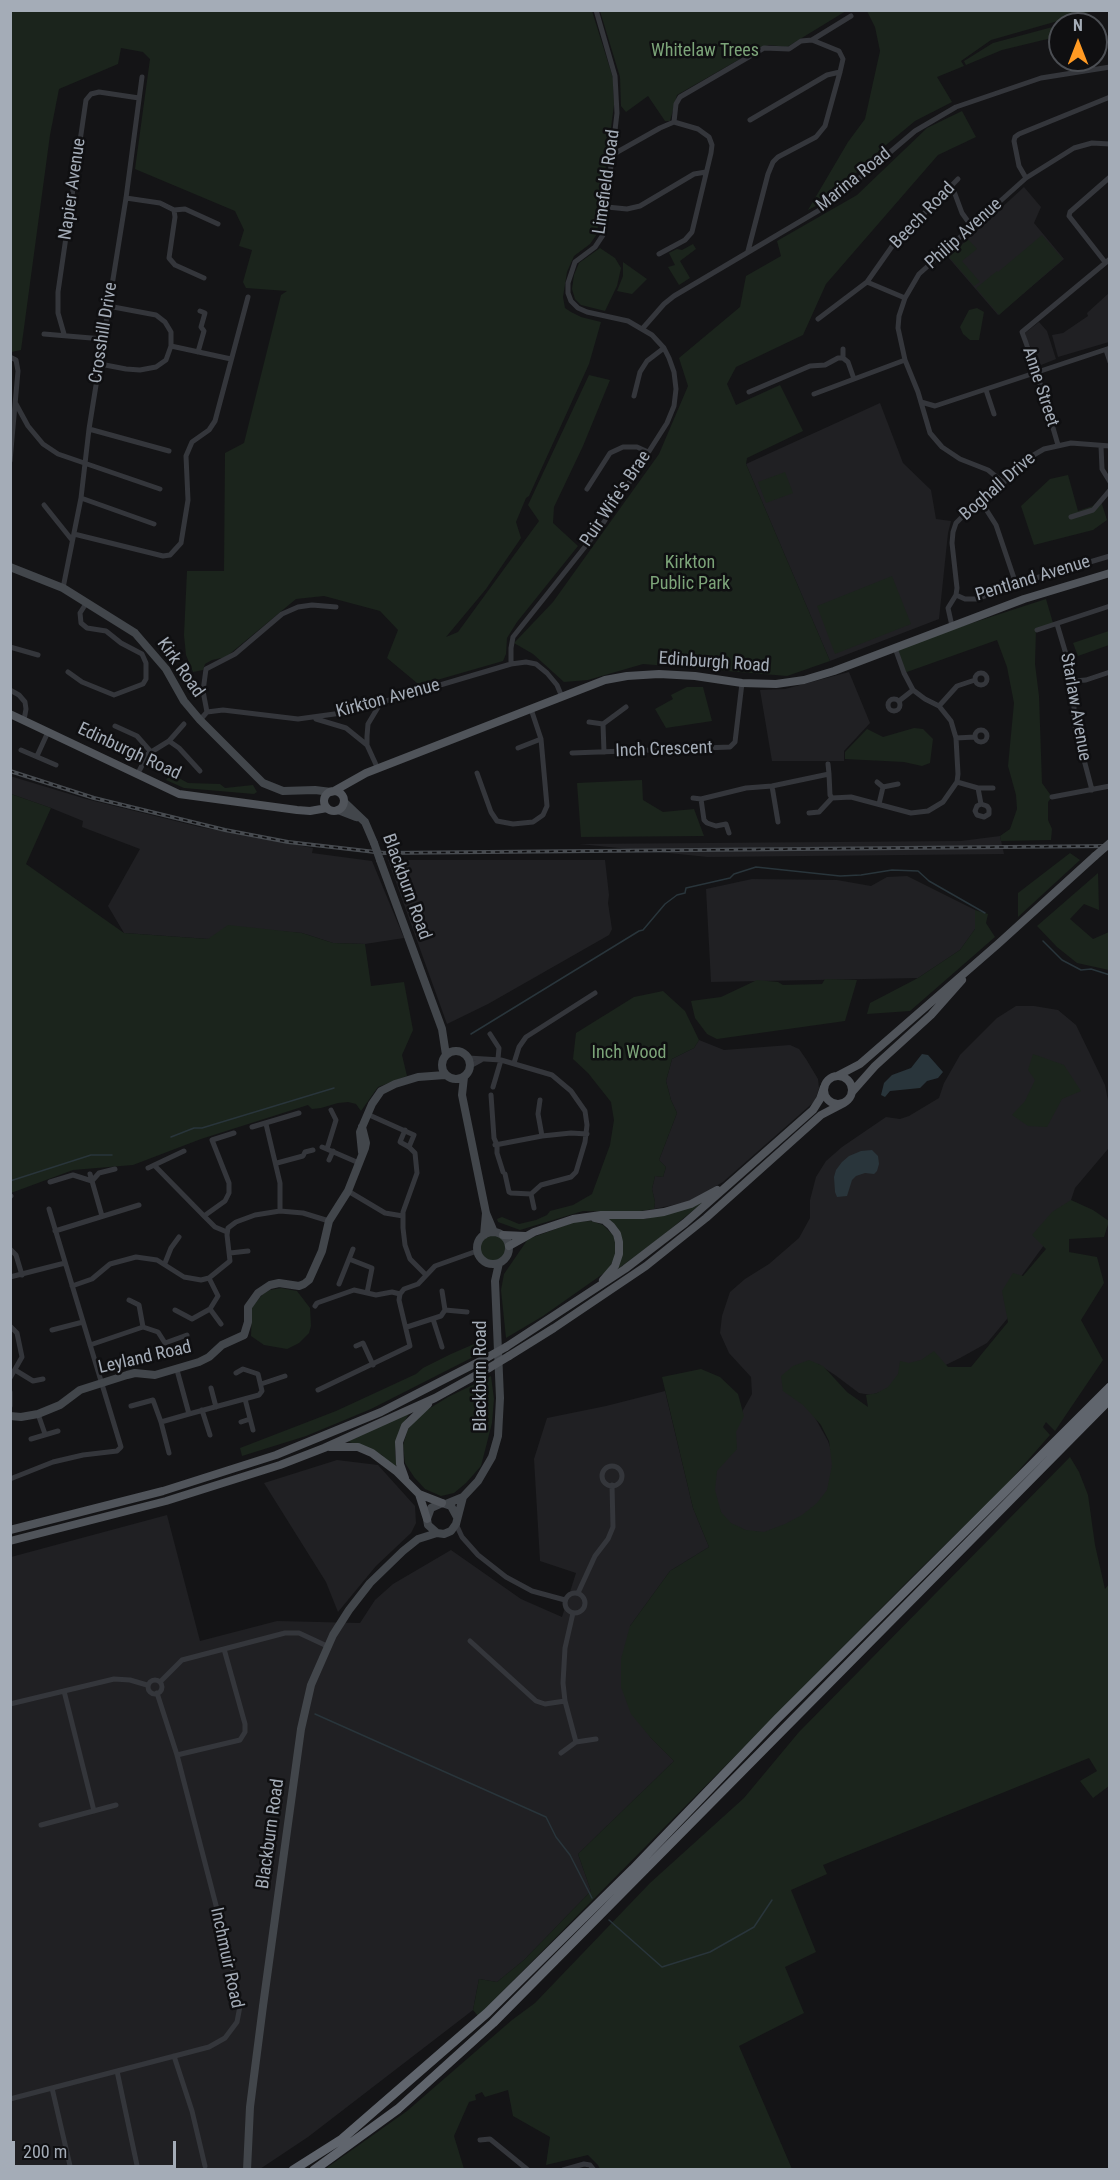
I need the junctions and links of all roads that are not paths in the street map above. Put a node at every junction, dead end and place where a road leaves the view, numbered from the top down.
1 (596, 10) edge
2 (851, 16) dead end
3 (812, 40) junction
4 (840, 72) junction
5 (1077, 72) edge
6 (142, 77) dead end
7 (1110, 97) edge
8 (139, 98) junction
9 (750, 120) dead end
10 (674, 122) junction
11 (1110, 144) edge
12 (612, 155) junction
13 (706, 172) junction
14 (1110, 177) edge
15 (1026, 178) junction
16 (958, 179) dead end
17 (952, 186) junction
18 (126, 198) junction
19 (607, 207) junction
20 (174, 210) junction
21 (218, 224) dead end
22 (972, 227) junction
23 (753, 233) junction
24 (767, 240) junction
25 (748, 251) junction
26 (659, 254) dead end
27 (1107, 260) edge
28 (204, 278) dead end
29 (867, 282) junction
30 (248, 297) dead end
31 (905, 298) junction
32 (108, 306) junction
33 (200, 311) dead end
34 (818, 319) dead end
35 (644, 328) junction
36 (44, 333) dead end
37 (64, 334) junction
38 (103, 339) junction
39 (171, 346) junction
40 (664, 348) junction
41 (843, 349) dead end
42 (1108, 349) edge
43 (198, 351) junction
44 (10, 357) edge
45 (843, 358) junction
46 (231, 359) junction
47 (905, 360) junction
48 (1110, 362) edge
49 (100, 363) junction
50 (1037, 373) junction
51 (854, 379) junction
52 (637, 384) junction
53 (646, 386) dead end
54 (986, 390) junction
55 (749, 392) dead end
56 (814, 394) dead end
57 (634, 396) dead end
58 (921, 402) junction
59 (16, 404) junction
60 (994, 414) dead end
61 (89, 429) junction
62 (1058, 445) junction
63 (1101, 446) junction
64 (1110, 446) edge
65 (170, 451) dead end
66 (648, 452) junction
67 (10, 461) edge
68 (84, 463) junction
69 (1110, 482) edge
70 (1004, 483) junction
71 (160, 489) dead end
72 (587, 489) dead end
73 (1110, 490) edge
74 (81, 498) junction
75 (982, 503) junction
76 (44, 505) dead end
77 (1071, 518) dead end
78 (154, 524) dead end
79 (73, 537) junction
80 (1110, 556) edge
81 (10, 567) edge
82 (1110, 573) edge
83 (1016, 584) junction
84 (63, 588) junction
85 (956, 595) junction
86 (87, 602) junction
87 (1110, 606) edge
88 (336, 607) dead end
89 (1057, 624) junction
90 (952, 626) junction
91 (1037, 630) dead end
92 (10, 646) edge
93 (896, 648) junction
94 (38, 655) dead end
95 (511, 664) junction
96 (68, 672) dead end
97 (1110, 672) edge
98 (975, 680) dead end
99 (1074, 681) junction
100 (742, 683) junction
101 (10, 690) edge
102 (913, 690) junction
103 (562, 697) junction
104 (899, 701) dead end
105 (381, 703) junction
106 (939, 706) junction
107 (626, 707) dead end
108 (531, 709) junction
109 (207, 712) junction
110 (10, 714) edge
111 (314, 718) junction
112 (24, 720) junction
113 (200, 720) junction
114 (590, 723) dead end
115 (184, 724) dead end
116 (603, 724) junction
117 (115, 726) dead end
118 (48, 732) junction
119 (975, 737) dead end
120 (956, 738) junction
121 (541, 739) junction
122 (170, 741) junction
123 (367, 745) junction
124 (518, 748) dead end
125 (21, 750) dead end
126 (151, 752) junction
127 (572, 753) dead end
128 (604, 753) junction
129 (37, 756) junction
130 (828, 764) dead end
131 (56, 765) dead end
132 (378, 769) junction
133 (200, 771) dead end
134 (477, 773) dead end
135 (829, 774) junction
136 (137, 775) junction
137 (877, 782) dead end
138 (957, 782) junction
139 (898, 784) dead end
140 (771, 786) junction
141 (1110, 786) edge
142 (882, 787) junction
143 (978, 788) junction
144 (993, 788) dead end
145 (1092, 790) junction
146 (1052, 797) dead end
147 (332, 798) junction
148 (693, 798) dead end
149 (832, 798) junction
150 (701, 799) junction
151 (879, 804) junction
152 (981, 804) dead end
153 (338, 810) joint
154 (776, 811) junction
155 (769, 813) dead end
156 (809, 813) dead end
157 (365, 822) junction
158 (778, 822) dead end
159 (729, 833) dead end
160 (1110, 843) edge
161 (985, 955) junction
162 (595, 993) dead end
163 (578, 1004) junction
164 (584, 1011) dead end
165 (443, 1030) junction
166 (490, 1034) dead end
167 (457, 1051) junction
168 (446, 1055) junction
169 (499, 1059) junction
170 (469, 1062) junction
171 (514, 1063) junction
172 (441, 1065) junction
173 (424, 1075) junction
174 (837, 1076) junction
175 (448, 1077) junction
176 (464, 1077) junction
177 (493, 1087) dead end
178 (824, 1087) junction
179 (852, 1092) junction
180 (462, 1095) junction
181 (491, 1095) dead end
182 (540, 1100) dead end
183 (844, 1103) junction
184 (331, 1110) dead end
185 (299, 1113) dead end
186 (368, 1114) junction
187 (266, 1124) junction
188 (252, 1127) dead end
189 (405, 1130) junction
190 (234, 1133) dead end
191 (587, 1134) junction
192 (542, 1136) junction
193 (496, 1145) junction
194 (409, 1147) junction
195 (328, 1149) junction
196 (313, 1150) dead end
197 (184, 1151) dead end
198 (329, 1161) dead end
199 (277, 1163) junction
200 (359, 1163) junction
201 (116, 1169) dead end
202 (90, 1174) dead end
203 (736, 1179) junction
204 (92, 1181) junction
205 (50, 1182) dead end
206 (348, 1191) junction
207 (531, 1194) junction
208 (139, 1205) dead end
209 (534, 1208) dead end
210 (280, 1211) junction
211 (486, 1213) junction
212 (102, 1216) junction
213 (204, 1216) junction
214 (403, 1216) junction
215 (585, 1216) junction
216 (42, 1217) dead end
217 (329, 1221) junction
218 (55, 1231) junction
219 (227, 1232) junction
220 (499, 1234) junction
221 (484, 1235) junction
222 (525, 1236) junction
223 (179, 1237) dead end
224 (509, 1246) junction
225 (10, 1249) edge
226 (353, 1250) dead end
227 (248, 1251) dead end
228 (230, 1253) junction
229 (478, 1253) junction
230 (349, 1259) junction
231 (65, 1263) junction
232 (165, 1263) junction
233 (487, 1263) junction
234 (499, 1263) junction
235 (22, 1275) junction
236 (426, 1275) junction
237 (10, 1277) edge
238 (209, 1278) junction
239 (495, 1281) junction
240 (339, 1284) dead end
241 (72, 1286) junction
242 (442, 1291) dead end
243 (367, 1293) junction
244 (400, 1294) junction
245 (585, 1297) junction
246 (328, 1299) junction
247 (129, 1300) dead end
248 (147, 1303) dead end
249 (139, 1305) junction
250 (315, 1306) dead end
251 (330, 1307) dead end
252 (210, 1309) junction
253 (175, 1310) dead end
254 (445, 1310) junction
255 (468, 1312) dead end
256 (433, 1319) junction
257 (83, 1322) junction
258 (221, 1324) dead end
259 (10, 1326) edge
260 (143, 1327) junction
261 (407, 1327) junction
262 (52, 1330) dead end
263 (187, 1335) dead end
264 (369, 1340) dead end
265 (363, 1343) junction
266 (90, 1345) junction
267 (356, 1346) dead end
268 (442, 1347) dead end
269 (508, 1351) junction
270 (373, 1365) junction
271 (15, 1370) junction
272 (177, 1370) junction
273 (236, 1373) dead end
274 (285, 1376) dead end
275 (10, 1378) edge
276 (43, 1379) dead end
277 (101, 1383) junction
278 (261, 1384) junction
279 (1110, 1387) edge
280 (211, 1388) dead end
281 (318, 1390) dead end
282 (10, 1392) edge
283 (435, 1398) junction
284 (245, 1399) junction
285 (1110, 1401) edge
286 (10, 1406) edge
287 (130, 1407) dead end
288 (216, 1407) junction
289 (202, 1410) junction
290 (38, 1414) junction
291 (189, 1414) junction
292 (10, 1416) edge
293 (250, 1419) junction
294 (161, 1422) junction
295 (241, 1422) dead end
296 (253, 1430) dead end
297 (58, 1431) dead end
298 (45, 1434) junction
299 (210, 1435) dead end
300 (31, 1439) dead end
301 (175, 1440) dead end
302 (166, 1443) junction
303 (324, 1448) junction
304 (169, 1453) dead end
305 (10, 1479) edge
306 (406, 1481) junction
307 (612, 1485) dead end
308 (419, 1494) junction
309 (463, 1497) junction
310 (444, 1504) junction
311 (427, 1521) junction
312 (457, 1521) junction
313 (10, 1530) edge
314 (437, 1533) junction
315 (446, 1533) junction
316 (462, 1537) junction
317 (418, 1539) junction
318 (10, 1541) edge
319 (578, 1593) junction
320 (565, 1600) junction
321 (573, 1613) junction
322 (470, 1641) dead end
323 (327, 1646) junction
324 (224, 1649) junction
325 (160, 1682) junction
326 (147, 1685) junction
327 (64, 1691) junction
328 (157, 1693) junction
329 (565, 1701) junction
330 (10, 1704) edge
331 (596, 1739) dead end
332 (576, 1742) junction
333 (561, 1753) dead end
334 (177, 1755) junction
335 (116, 1805) dead end
336 (94, 1811) junction
337 (41, 1825) dead end
338 (174, 2056) junction
339 (117, 2071) junction
340 (52, 2088) junction
341 (10, 2099) edge
342 (480, 2140) dead end
343 (205, 2166) dead end
344 (71, 2169) edge
345 (138, 2169) edge
346 (247, 2169) edge
347 (293, 2169) edge
348 (314, 2169) edge
349 (528, 2169) edge
350 (563, 2169) edge
351 (594, 2169) edge

1 - 12 street, Limefield Road
2 - 3 street
3 - 4 street
3 - 10 street
4 - 9 street
4 - 23 street
5 - 24 street, Marina Road
6 - 8 street, Crosshill Drive
7 - 15 street
8 - 18 street, Crosshill Drive
8 - 37 street, Napier Avenue
10 - 12 street
10 - 13 street
11 - 15 street, Philip Avenue
12 - 19 street, Limefield Road
13 - 19 street
13 - 26 street
14 - 27 street
15 - 22 street, Philip Avenue
16 - 17 street, Beech Road
17 - 22 street
17 - 29 street, Beech Road
18 - 20 street
18 - 32 street, Crosshill Drive
19 - 35 street, Limefield Road
20 - 21 street
20 - 28 street
22 - 31 street, Philip Avenue
23 - 24 street
23 - 25 street
24 - 25 street, Marina Road
25 - 35 street, Marina Road
27 - 50 street, Anne Street
29 - 31 street
29 - 34 street, Beech Road
30 - 46 street
31 - 47 street, Philip Avenue
32 - 38 street, Crosshill Drive
32 - 39 street
33 - 43 street
35 - 40 street, Puir Wife's Brae
36 - 37 street
37 - 38 street
38 - 49 street, Crosshill Drive
39 - 43 street
39 - 49 street
40 - 52 street
40 - 66 street, Puir Wife's Brae
41 - 45 street
42 - 48 street
42 - 50 street
43 - 46 street
44 - 59 street
45 - 51 street
45 - 55 street
46 - 79 street
47 - 51 street
47 - 58 street, Philip Avenue
49 - 61 street, Crosshill Drive
50 - 54 street
50 - 62 street, Anne Street
51 - 56 street
52 - 53 street
52 - 57 street
54 - 58 street
54 - 60 street
58 - 70 street, Philip Avenue
59 - 67 street
59 - 68 street
61 - 65 street
61 - 68 street, Crosshill Drive
62 - 63 street, Boghall Drive
62 - 70 street, Boghall Drive
63 - 64 street, Boghall Drive
63 - 69 street
66 - 72 street
66 - 95 street, Puir Wife's Brae
68 - 71 street
68 - 74 street, Crosshill Drive
70 - 75 street, Boghall Drive
73 - 77 street
74 - 78 street
74 - 79 street, Crosshill Drive
75 - 83 street
75 - 85 street, Boghall Drive
76 - 79 street
79 - 84 street, Crosshill Drive
80 - 83 street, Pentland Avenue
81 - 84 main road, Kirk Road
82 - 90 main road, Edinburgh Road
83 - 85 street, Pentland Avenue
84 - 86 main road, Kirk Road
85 - 90 street, Boghall Drive
86 - 96 street
86 - 113 main road, Kirk Road
87 - 89 street
88 - 109 street
89 - 91 street
89 - 99 street, Starlaw Avenue
90 - 93 main road, Edinburgh Road
92 - 94 street
93 - 100 main road, Edinburgh Road
93 - 102 street
95 - 103 street, Kirkton Avenue
95 - 105 street, Kirkton Avenue
97 - 99 street
98 - 106 street
99 - 145 street, Starlaw Avenue
100 - 103 main road, Edinburgh Road
100 - 128 street, Inch Crescent
101 - 112 street
102 - 104 street
102 - 106 street
103 - 108 main road, Edinburgh Road
105 - 111 street, Kirkton Avenue
105 - 123 street
106 - 120 street
107 - 116 street, Inch Crescent
108 - 121 street
108 - 132 main road, Edinburgh Road
109 - 111 street, Kirkton Avenue
109 - 113 street
110 - 112 main road, Edinburgh Road
111 - 123 street
112 - 118 main road, Edinburgh Road
113 - 147 main road, Kirk Road
114 - 116 street, Inch Crescent
115 - 122 street
116 - 128 street, Inch Crescent
117 - 126 street
118 - 129 street
118 - 136 main road, Edinburgh Road
119 - 120 street
120 - 138 street
121 - 124 street
121 - 134 street
122 - 126 street
122 - 133 street
123 - 132 street
125 - 129 street
126 - 136 street
127 - 128 street, Inch Crescent
129 - 131 street
130 - 135 street
132 - 147 main road, Edinburgh Road
135 - 140 street
135 - 149 street
136 - 147 main road, Edinburgh Road
137 - 142 street
138 - 143 street
138 - 151 street
139 - 142 street
140 - 150 street
140 - 154 street
141 - 145 street
142 - 151 street
143 - 144 street
143 - 152 street
145 - 146 street
147 - 153 main road
147 - 157 main road, Blackburn Road
148 - 150 street
149 - 151 street
149 - 156 street
150 - 159 street
153 - 157 main road, Blackburn Road
154 - 155 street
154 - 158 street
157 - 165 main road, Blackburn Road, bridge
160 - 161 main road, bridge
161 - 174 main road
161 - 179 main road
162 - 163 street
163 - 164 street
163 - 171 street
165 - 167 main road, Blackburn Road
165 - 168 main road, Blackburn Road
166 - 169 street
167 - 168 main road
167 - 170 main road
168 - 172 main road
169 - 170 street
169 - 171 street
169 - 177 street
170 - 176 main road
171 - 191 street
172 - 173 main road, Leyland Road
172 - 175 main road
173 - 175 main road, Leyland Road
173 - 186 main road, Leyland Road
174 - 178 main road
174 - 179 main road
175 - 176 main road
175 - 180 main road
176 - 180 main road
178 - 183 main road
178 - 203 main road
179 - 183 main road
180 - 211 main road
181 - 193 street
182 - 192 street
183 - 269 main road
184 - 195 street
185 - 187 street
186 - 189 street
186 - 200 main road, Leyland Road
187 - 188 street
187 - 199 street
189 - 194 street
189 - 194 street
190 - 213 street
191 - 192 street
191 - 207 street
192 - 193 street
193 - 207 street
194 - 214 street
195 - 198 street
195 - 200 street
196 - 199 street
197 - 213 street
199 - 210 street
200 - 206 main road, Leyland Road
201 - 204 street
202 - 204 street
203 - 215 main road
203 - 245 main road
204 - 205 street
204 - 212 street
206 - 214 street
206 - 217 main road, Leyland Road
207 - 209 street
208 - 212 street
210 - 217 street
210 - 219 street
211 - 220 main road
211 - 221 main road
212 - 218 street
213 - 219 street
214 - 236 street
215 - 222 main road
215 - 245 main road
216 - 218 street
217 - 272 main road, Leyland Road
218 - 231 street
219 - 228 street
220 - 221 main road
220 - 222 main road
220 - 224 main road
221 - 229 main road
222 - 224 main road
223 - 232 street
224 - 234 main road
225 - 235 street
226 - 230 street
227 - 228 street
228 - 238 street
229 - 233 main road
229 - 236 street
230 - 240 street
230 - 243 street
231 - 235 street
231 - 241 street
232 - 238 street
232 - 241 street
233 - 234 main road
233 - 239 main road, Blackburn Road
234 - 239 main road, Blackburn Road
235 - 237 street
236 - 244 street
238 - 252 street
239 - 309 main road, Blackburn Road
241 - 257 street
242 - 254 street
243 - 244 street
243 - 246 street
244 - 261 street
245 - 269 main road
246 - 250 street
246 - 251 street
247 - 249 street
248 - 249 street
249 - 260 street
252 - 253 street
252 - 258 street
254 - 255 street
254 - 256 street
256 - 261 street
256 - 268 street
257 - 262 street
257 - 266 street
259 - 271 street
260 - 263 street
260 - 266 street
261 - 270 street
264 - 265 street
265 - 267 street
265 - 270 street
266 - 277 street
269 - 283 main road, bridge
269 - 313 main road, bridge
270 - 281 street
271 - 275 street
271 - 276 street
272 - 277 main road, Leyland Road
272 - 291 street
273 - 278 street
274 - 278 street
277 - 290 main road, Leyland Road
277 - 305 street
278 - 284 street
279 - 347 highway
280 - 288 street
282 - 286 street
283 - 303 main road
283 - 306 main road
284 - 288 street
284 - 293 street
285 - 348 highway
287 - 294 street
288 - 289 street
289 - 291 street
289 - 299 street
290 - 292 main road, Leyland Road
290 - 298 street
291 - 294 street
293 - 295 street
293 - 296 street
294 - 302 street
297 - 298 street
298 - 300 street
301 - 302 street
302 - 304 street
303 - 306 main road
303 - 318 main road
306 - 308 main road
307 - 319 street
308 - 310 main road
308 - 311 main road
309 - 310 main road, Blackburn Road
309 - 312 main road, Blackburn Road
310 - 311 main road
310 - 312 main road
311 - 314 main road
311 - 317 main road, Blackburn Road
312 - 315 main road
312 - 316 street
314 - 315 main road
314 - 317 main road, Blackburn Road
315 - 316 street
316 - 320 street
317 - 323 main road, Blackburn Road
319 - 320 street
319 - 321 street
320 - 321 street
321 - 329 street
322 - 329 street
323 - 324 street
323 - 346 main road, Blackburn Road
324 - 325 street
324 - 334 street
325 - 326 street
325 - 328 street
326 - 327 street
326 - 328 street
327 - 330 street
327 - 336 street
328 - 334 street, Inchmuir Road
329 - 332 street
331 - 332 street
332 - 333 street
334 - 338 street, Inchmuir Road
335 - 336 street
336 - 337 street
338 - 339 street, Inchmuir Road
338 - 343 street
339 - 340 street, Inchmuir Road
339 - 345 street
340 - 341 street, Inchmuir Road
340 - 344 street
342 - 349 street
350 - 351 street

